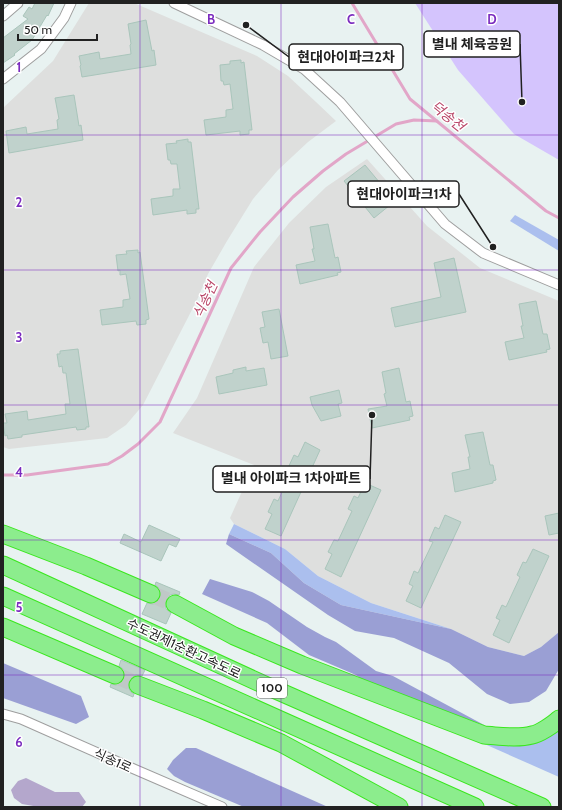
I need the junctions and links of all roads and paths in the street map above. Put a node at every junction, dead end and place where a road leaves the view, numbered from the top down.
1 (18, 3) edge
2 (71, 3) edge
3 (174, 3) edge
4 (3, 16) edge
5 (3, 79) edge
6 (559, 285) edge
7 (3, 534) edge
8 (3, 565) edge
9 (151, 594) tunnel mouth
10 (3, 596) edge
11 (175, 604) tunnel mouth
12 (3, 627) edge
13 (115, 675) tunnel mouth
14 (138, 685) tunnel mouth
15 (3, 714) edge
16 (559, 719) edge
17 (222, 807) edge
18 (399, 807) edge
19 (475, 807) edge
20 (542, 807) edge

1 - 4 street
2 - 5 street
3 - 6 street
7 - 9 highway
8 - 20 highway, 수도권제1순환고속도로 / 100
10 - 19 highway, 수도권제1순환고속도로 / 100
11 - 16 highway
12 - 13 highway
14 - 18 highway
15 - 17 street, 식송1로

